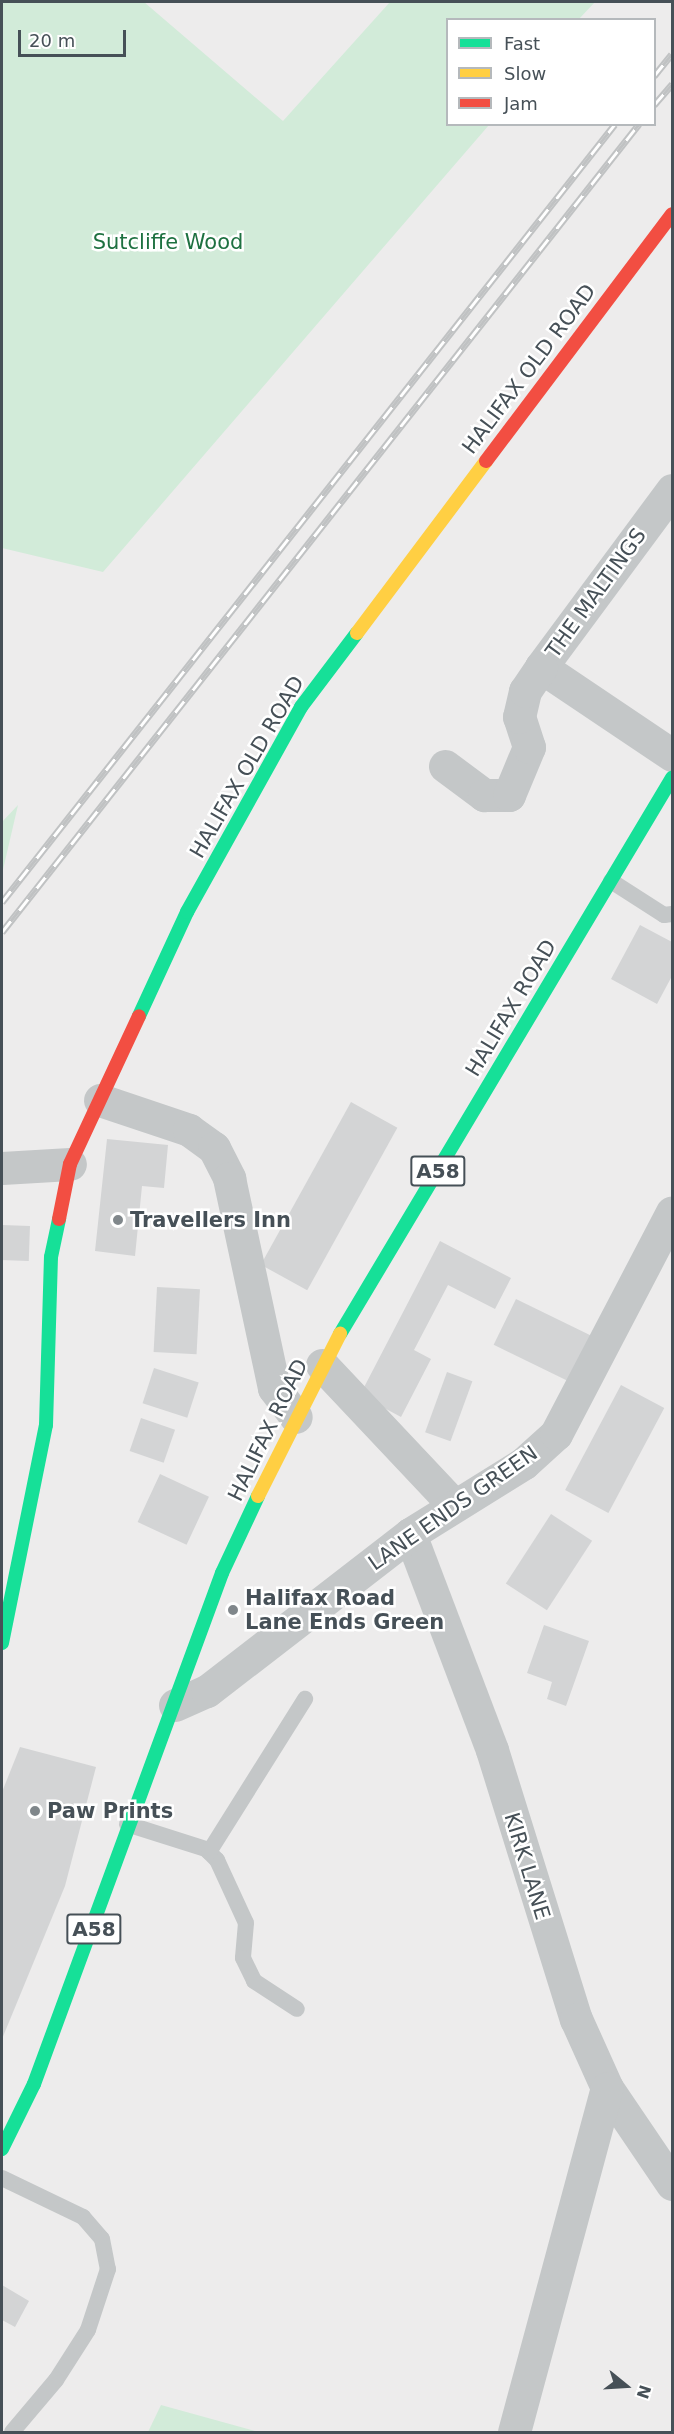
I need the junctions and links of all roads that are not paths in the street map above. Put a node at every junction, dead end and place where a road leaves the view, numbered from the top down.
1 (672, 214) edge
2 (672, 490) edge
3 (541, 667) junction
4 (672, 755) edge
5 (445, 766) dead end
6 (672, 778) edge
7 (611, 881) junction
8 (672, 914) edge
9 (100, 1100) junction
10 (70, 1164) junction
11 (2, 1168) edge
12 (672, 1212) edge
13 (322, 1365) junction
14 (296, 1417) junction
15 (454, 1505) junction
16 (410, 1534) junction
17 (2, 1643) edge
18 (305, 1699) dead end
19 (175, 1705) junction
20 (127, 1824) junction
21 (209, 1852) junction
22 (297, 2009) dead end
23 (607, 2088) junction
24 (2, 2149) edge
25 (2, 2178) edge
26 (672, 2184) edge
27 (12, 2433) edge
28 (513, 2433) edge

1 - 9 main road, HALIFAX OLD ROAD
2 - 3 street, THE MALTINGS
3 - 4 street, THE MALTINGS
3 - 5 street, THE MALTINGS
6 - 7 main road, HALIFAX ROAD / A58
7 - 8 lane
7 - 13 main road, HALIFAX ROAD / A58
9 - 10 main road, HALIFAX OLD ROAD
9 - 14 street
10 - 11 street
10 - 17 main road, HALIFAX OLD ROAD
12 - 15 street, LANE ENDS GREEN
13 - 14 main road, HALIFAX ROAD / A58
13 - 15 street
14 - 19 main road, HALIFAX ROAD / A58
15 - 16 street, LANE ENDS GREEN
16 - 19 street, LANE ENDS GREEN
16 - 23 street, KIRK LANE
18 - 21 lane
19 - 20 main road, HALIFAX ROAD / A58
20 - 21 lane
20 - 24 main road, HALIFAX ROAD / A58
21 - 22 lane
23 - 26 street, KIRK LANE
23 - 28 street
25 - 27 lane

